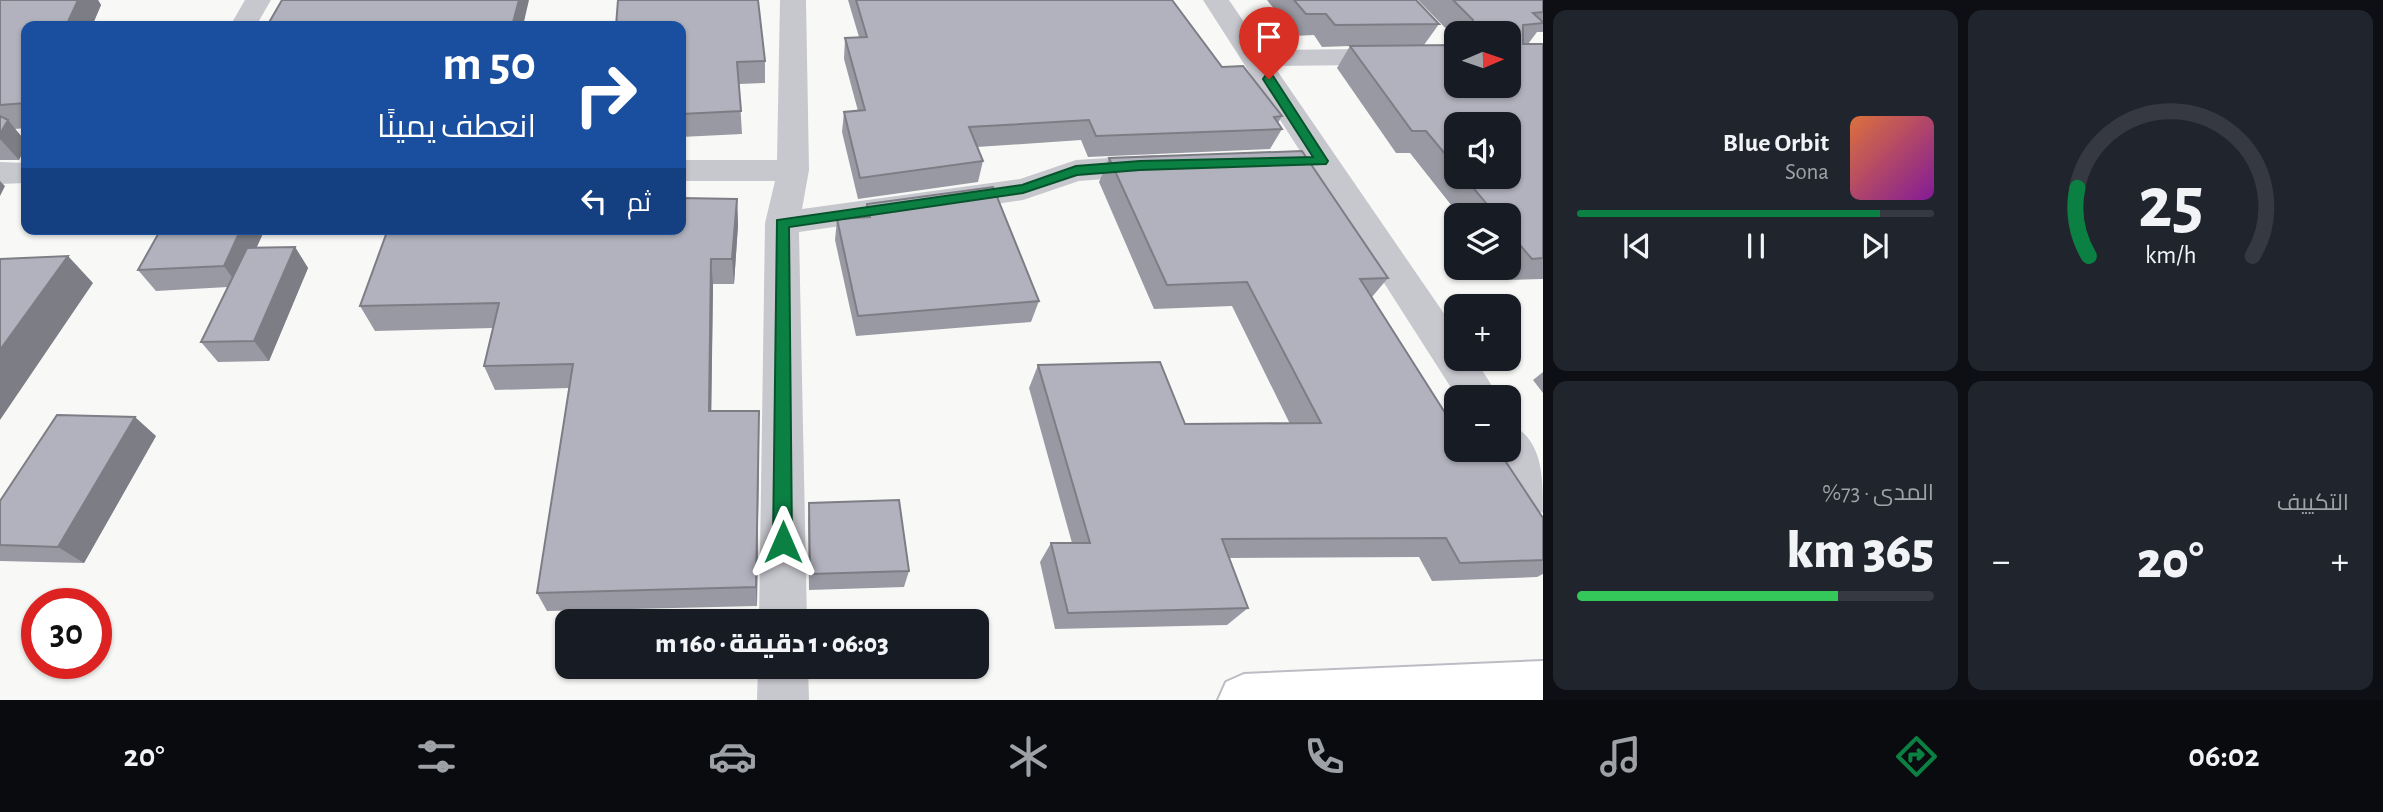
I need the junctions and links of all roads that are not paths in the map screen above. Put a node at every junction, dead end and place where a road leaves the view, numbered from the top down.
1 (258, 0) edge
2 (793, 0) edge
3 (1216, 0) edge
4 (246, 21) edge
5 (1426, 28) edge
6 (1444, 45) edge
7 (1444, 56) edge
8 (1256, 58) junction
9 (1322, 161) junction
10 (1182, 164) edge
11 (1224, 164) edge
12 (793, 170) junction
13 (686, 171) edge
14 (0, 173) edge
15 (21, 173) edge
16 (782, 223) junction
17 (1471, 385) edge
18 (1521, 460) edge
19 (1543, 493) edge
20 (783, 609) edge
21 (783, 679) edge
22 (1543, 686) edge
23 (783, 700) edge
24 (1244, 700) edge

1 - 4 street
2 - 12 street
3 - 8 street
5 - 6 street
7 - 8 street
8 - 9 street
9 - 11 street
9 - 17 street
10 - 16 street
12 - 13 street
12 - 16 street
14 - 15 street
16 - 20 street
18 - 19 street
21 - 23 street
22 - 24 street

